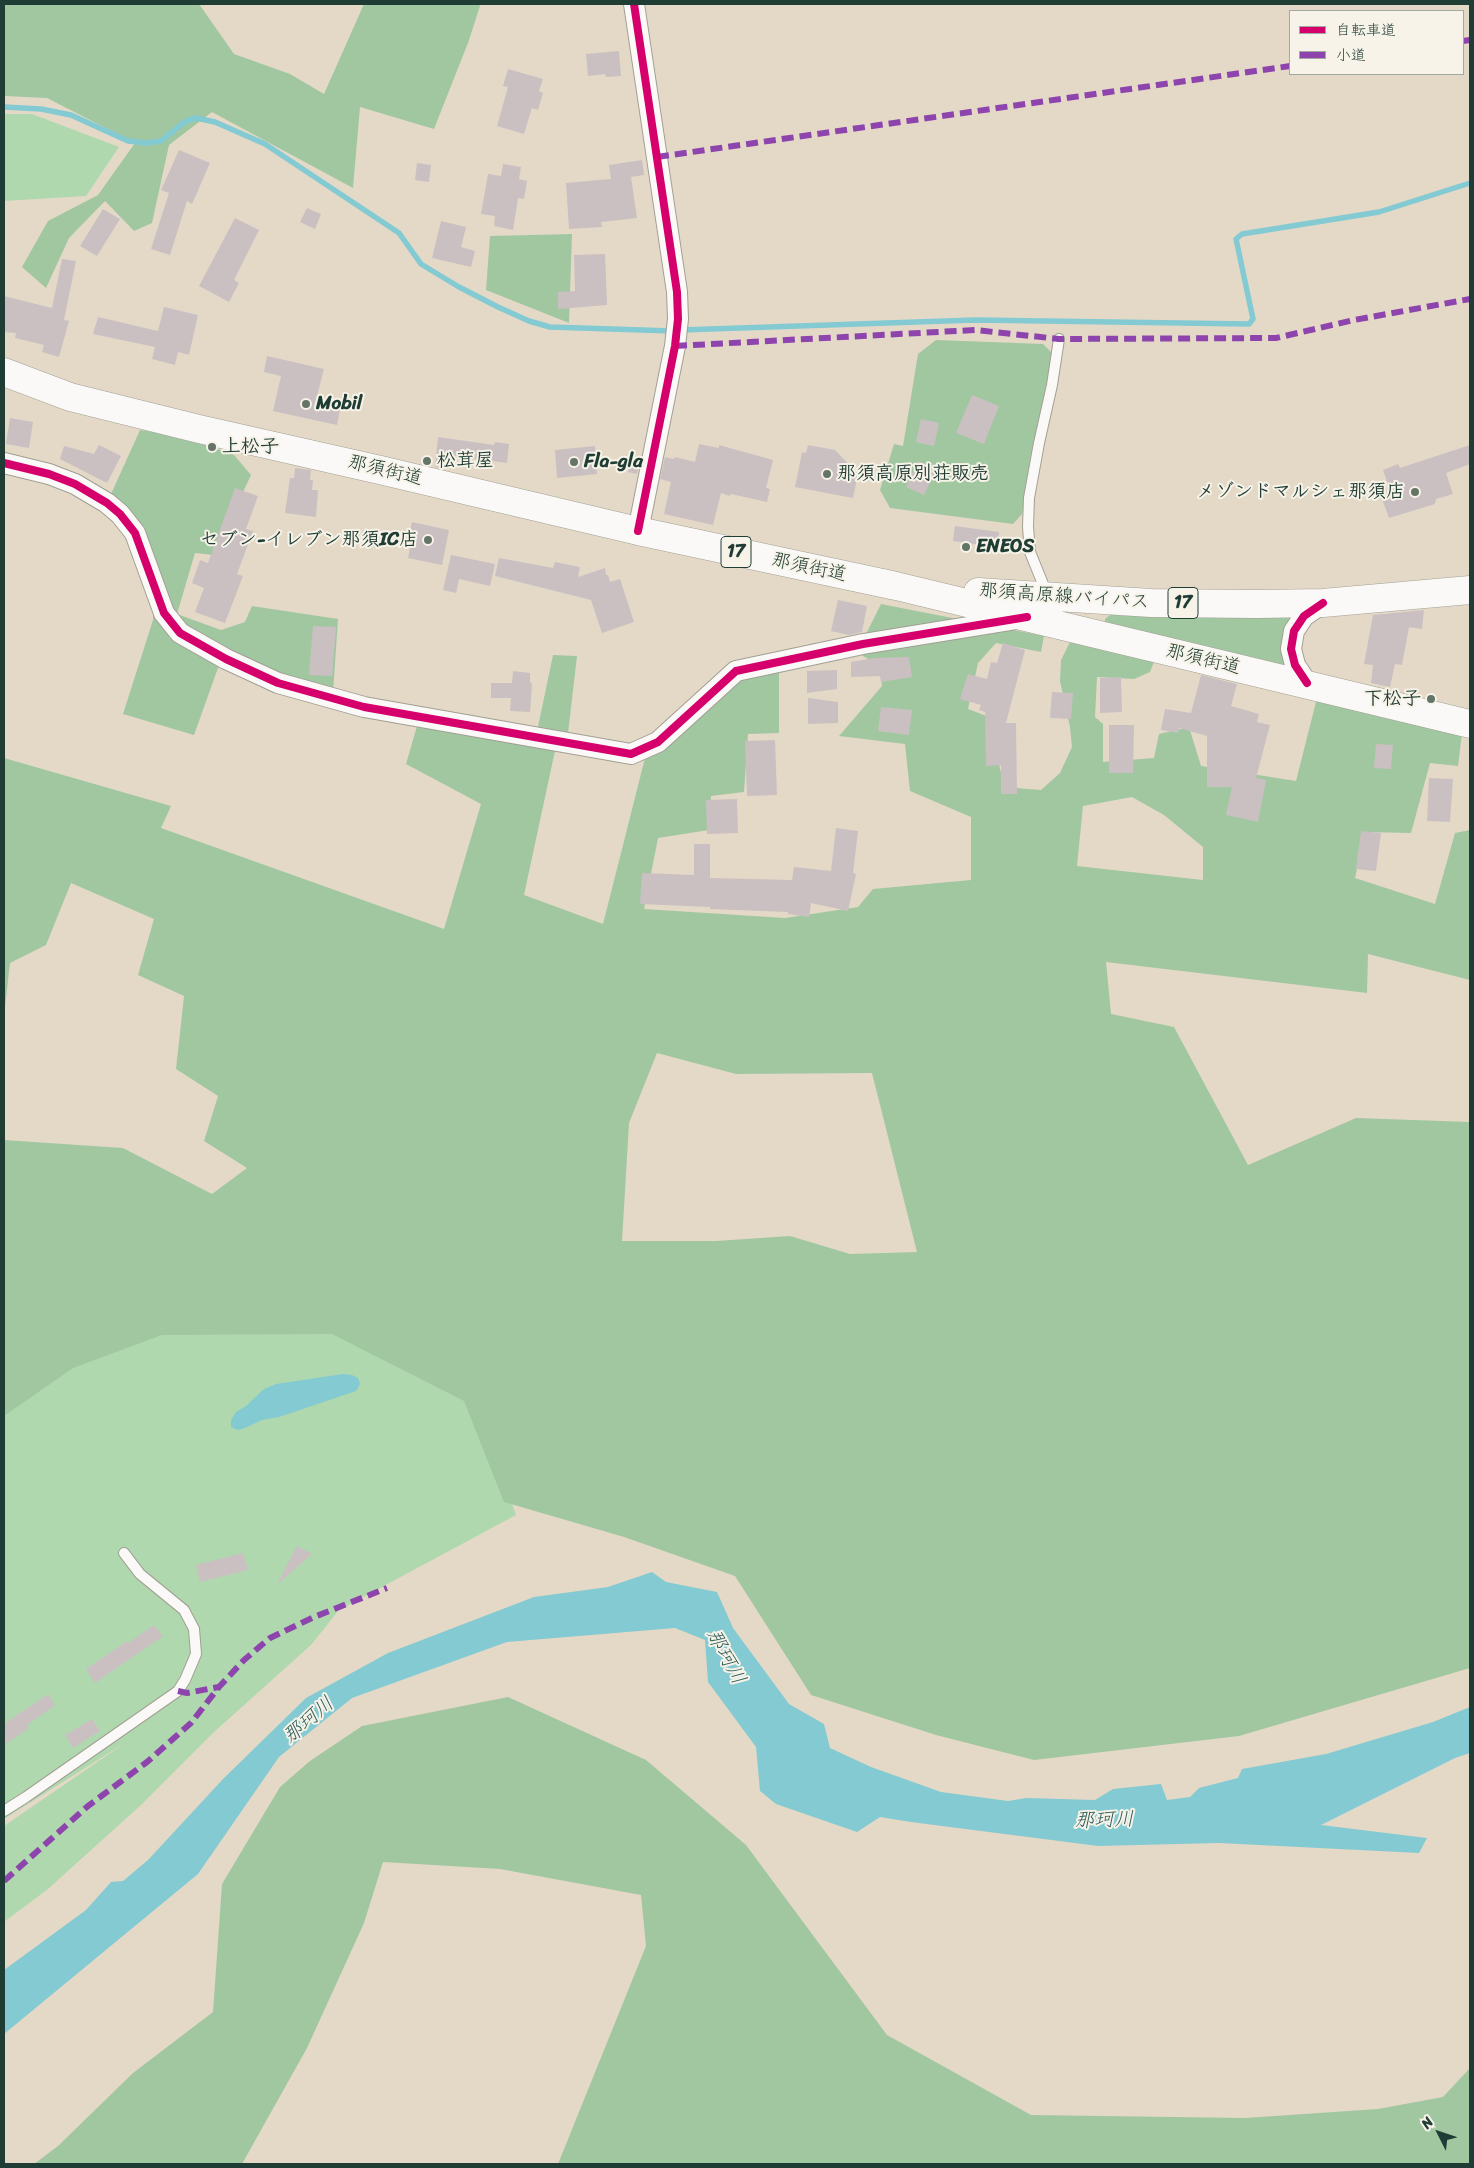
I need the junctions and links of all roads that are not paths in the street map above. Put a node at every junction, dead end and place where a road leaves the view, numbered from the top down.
1 (634, 4) edge
2 (1059, 339) dead end
3 (4, 372) edge
4 (4, 463) edge
5 (638, 531) junction
6 (896, 586) junction
7 (1470, 590) edge
8 (1048, 597) junction
9 (1323, 603) junction
10 (1027, 617) junction
11 (1307, 684) junction
12 (1470, 724) edge
13 (124, 1553) dead end
14 (4, 1811) edge

1 - 5 street
2 - 8 lane
3 - 5 main road, 那須街道 / 17
4 - 10 street
5 - 6 main road, 那須街道 / 17
6 - 8 main road, 那須高原線バイパス / 17
6 - 10 main road, 那須街道 / 17
7 - 9 main road, 那須高原線バイパス / 17
8 - 9 main road, 那須高原線バイパス / 17
9 - 11 street
10 - 11 main road, 那須街道 / 17
11 - 12 main road, 那須街道 / 17
13 - 14 lane

